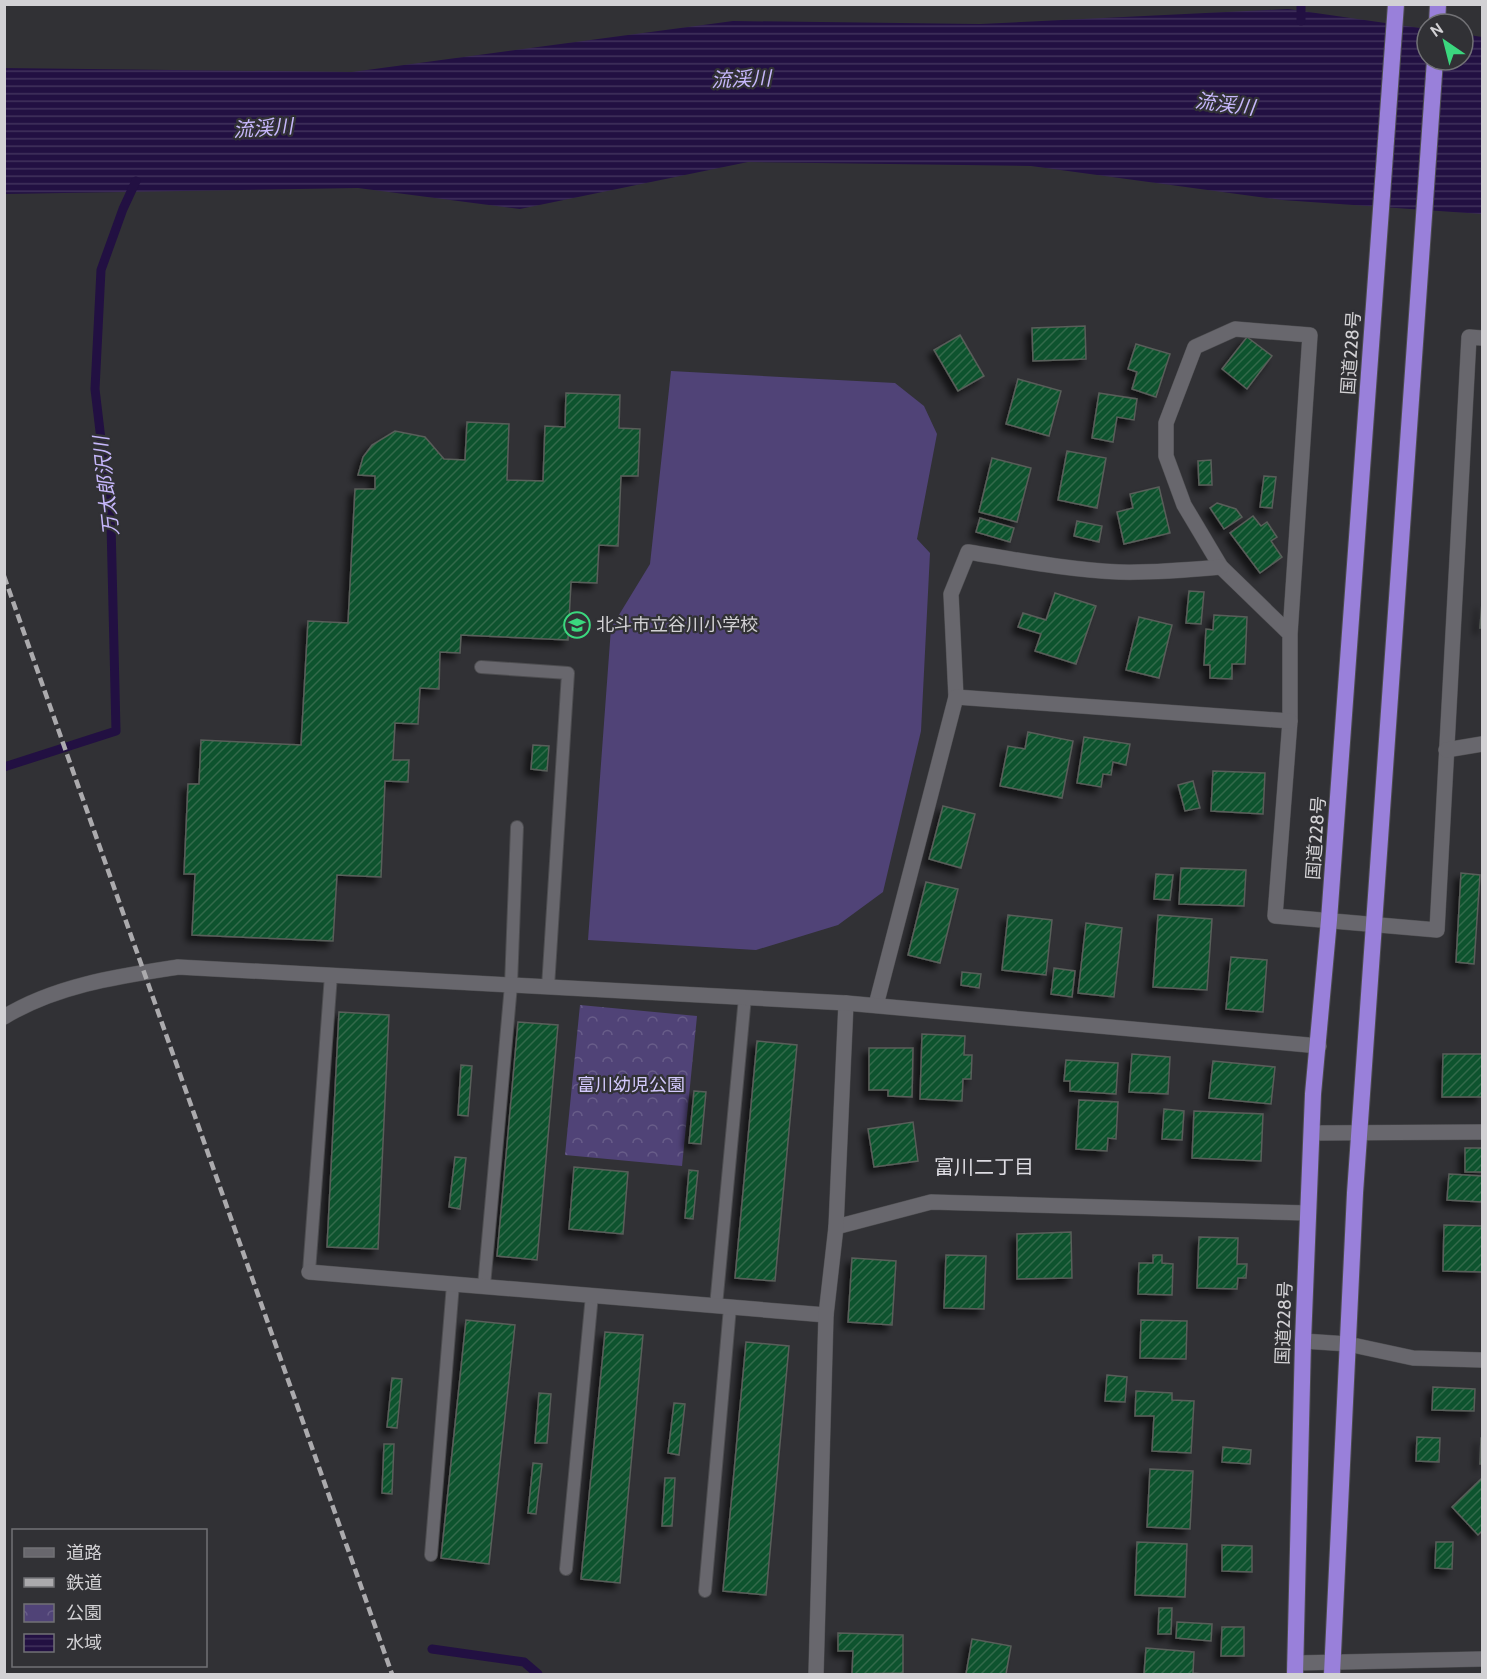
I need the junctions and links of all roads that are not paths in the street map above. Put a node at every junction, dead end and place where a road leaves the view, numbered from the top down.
1 (1396, 4) edge
2 (1434, 72) edge
3 (1482, 338) edge
4 (1221, 567) junction
5 (1290, 634) junction
6 (482, 667) dead end
7 (956, 697) junction
8 (1290, 721) junction
9 (1482, 744) edge
10 (1446, 750) junction
11 (517, 827) dead end
12 (1329, 920) junction
13 (1374, 924) junction
14 (331, 975) junction
15 (511, 985) junction
16 (548, 987) junction
17 (745, 997) junction
18 (846, 1003) junction
19 (876, 1005) junction
20 (4, 1017) edge
21 (1319, 1046) junction
22 (1359, 1131) junction
23 (1482, 1132) edge
24 (1312, 1133) junction
25 (1308, 1213) junction
26 (836, 1227) junction
27 (309, 1272) joint
28 (453, 1284) junction
29 (484, 1286) junction
30 (592, 1295) junction
31 (723, 1306) junction
32 (826, 1315) junction
33 (1303, 1341) junction
34 (1348, 1344) junction
35 (1482, 1360) edge
36 (431, 1555) dead end
37 (566, 1569) dead end
38 (705, 1591) dead end
39 (1482, 1659) edge
40 (1332, 1668) edge
41 (1295, 1669) edge
42 (816, 1674) edge

1 - 12 highway, 国道228号
2 - 13 highway
3 - 10 street
4 - 5 street
4 - 5 street
4 - 7 street
5 - 8 street
6 - 16 lane
7 - 8 street
7 - 19 street
8 - 12 street
9 - 10 street
10 - 13 street
11 - 15 lane
12 - 13 street
12 - 21 highway, 国道228号
13 - 22 highway
14 - 15 street
14 - 20 street
14 - 27 lane
15 - 16 street
15 - 29 lane
16 - 17 street
17 - 18 street
17 - 31 lane
18 - 19 street
18 - 26 street
19 - 21 street
21 - 24 highway, 国道228号
22 - 23 street
22 - 24 street
22 - 34 highway
24 - 25 highway, 国道228号
25 - 26 street
25 - 33 highway, 国道228号
26 - 32 street
27 - 28 street
28 - 29 street
28 - 36 lane
29 - 30 street
30 - 31 street
30 - 37 lane
31 - 32 street
31 - 38 lane
32 - 42 street
33 - 34 street
33 - 41 highway, 国道228号
34 - 35 street
34 - 40 highway
39 - 40 street
40 - 41 street

